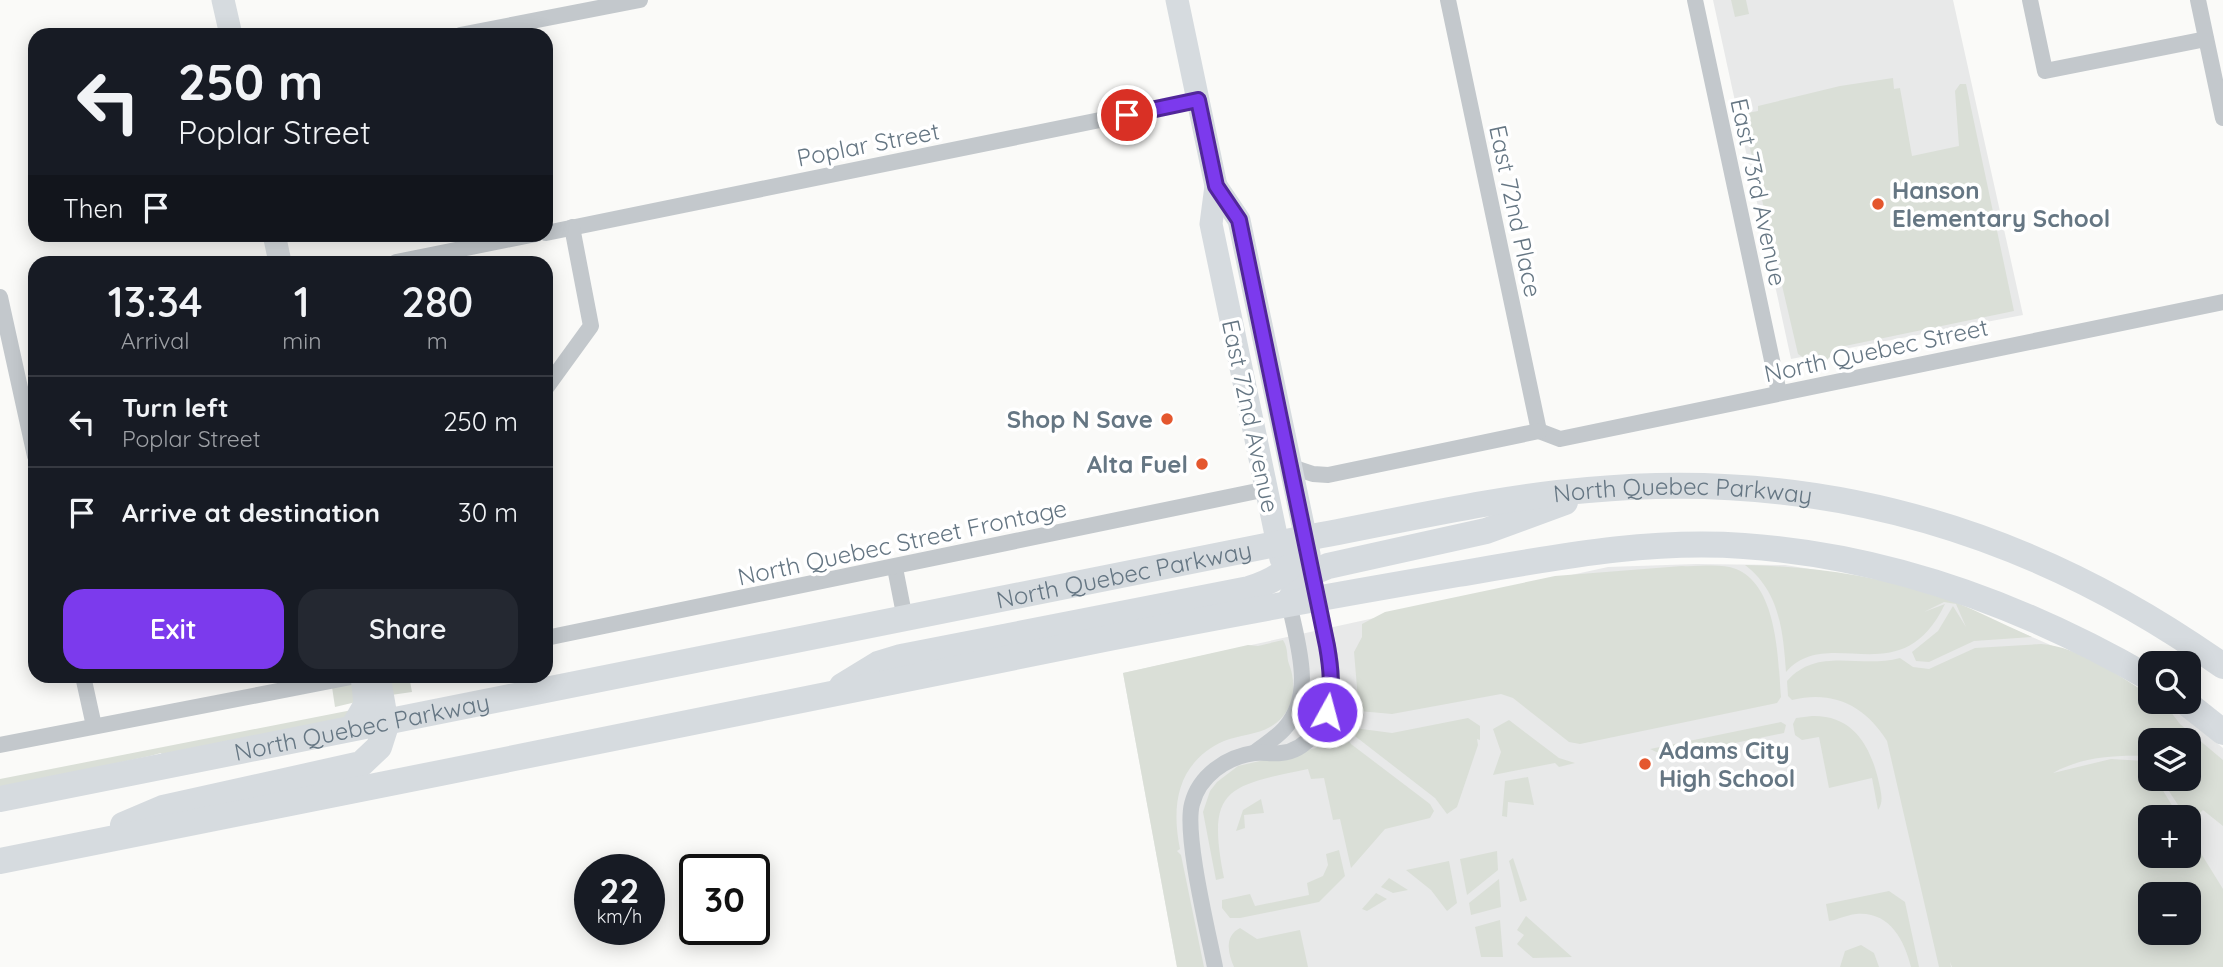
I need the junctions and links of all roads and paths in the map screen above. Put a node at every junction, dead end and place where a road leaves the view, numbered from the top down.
1 (223, 0) edge
2 (640, 0) edge
3 (1177, 0) edge
4 (1448, 0) edge
5 (1695, 0) edge
6 (2030, 0) edge
7 (2197, 0) edge
8 (229, 28) edge
9 (496, 28) edge
10 (2206, 39) junction
11 (1198, 100) junction
12 (2223, 118) edge
13 (1216, 186) junction
14 (572, 228) junction
15 (553, 232) edge
16 (496, 242) edge
17 (426, 256) edge
18 (0, 297) edge
19 (2223, 302) edge
20 (553, 378) edge
21 (1779, 393) junction
22 (28, 424) edge
23 (1539, 431) junction
24 (1292, 467) junction
25 (1267, 489) junction
26 (1588, 490) junction
27 (1306, 538) junction
28 (1278, 545) junction
29 (895, 568) junction
30 (1312, 572) junction
31 (1283, 573) junction
32 (1317, 598) junction
33 (1289, 603) junction
34 (905, 619) junction
35 (553, 637) edge
36 (2223, 666) edge
37 (2138, 672) edge
38 (85, 683) edge
39 (319, 683) edge
40 (363, 683) edge
41 (380, 683) edge
42 (833, 693) junction
43 (2200, 714) edge
44 (387, 722) junction
45 (94, 726) junction
46 (350, 730) junction
47 (2223, 732) edge
48 (0, 745) edge
49 (1254, 753) junction
50 (0, 799) edge
51 (77, 846) junction
52 (0, 861) edge
53 (1215, 967) edge

1 - 8 main road
2 - 9 street
3 - 11 main road, East 72nd Avenue
4 - 23 street, East 72nd Place
5 - 21 street, East 73rd Avenue
6 - 10 street
7 - 10 street
10 - 12 street
11 - 13 main road, East 72nd Avenue
11 - 14 street, Poplar Street
13 - 24 main road, East 72nd Avenue
13 - 25 main road, East 72nd Avenue
14 - 15 street, Poplar Street
14 - 20 street
16 - 17 street
18 - 22 street
19 - 21 street, North Quebec Street
21 - 23 street, North Quebec Street
23 - 24 street
24 - 27 main road, East 72nd Avenue
25 - 28 main road, East 72nd Avenue
25 - 29 street, North Quebec Street Frontage
26 - 27 main road, North Quebec Parkway
26 - 30 main road
26 - 36 main road, North Quebec Parkway
27 - 28 main road, North Quebec Parkway
27 - 30 main road, East 72nd Avenue
27 - 31 main road
28 - 31 main road, East 72nd Avenue
28 - 34 main road, North Quebec Parkway
29 - 34 street
29 - 35 street, North Quebec Street Frontage
30 - 32 main road, East 72nd Avenue
30 - 33 main road
31 - 33 main road, East 72nd Avenue
31 - 42 main road
32 - 33 main road, North Quebec Parkway
32 - 37 main road, North Quebec Parkway
32 - 49 street, East 72nd Avenue
33 - 42 main road, North Quebec Parkway
33 - 49 street, East 72nd Avenue
34 - 44 main road, North Quebec Parkway
38 - 45 street
39 - 45 street
40 - 46 main road
41 - 44 main road
42 - 51 main road, North Quebec Parkway
43 - 47 main road
44 - 46 main road, North Quebec Parkway
44 - 51 main road
45 - 48 street
46 - 50 main road, North Quebec Parkway
49 - 53 street, East 72nd Avenue
51 - 52 main road, North Quebec Parkway

